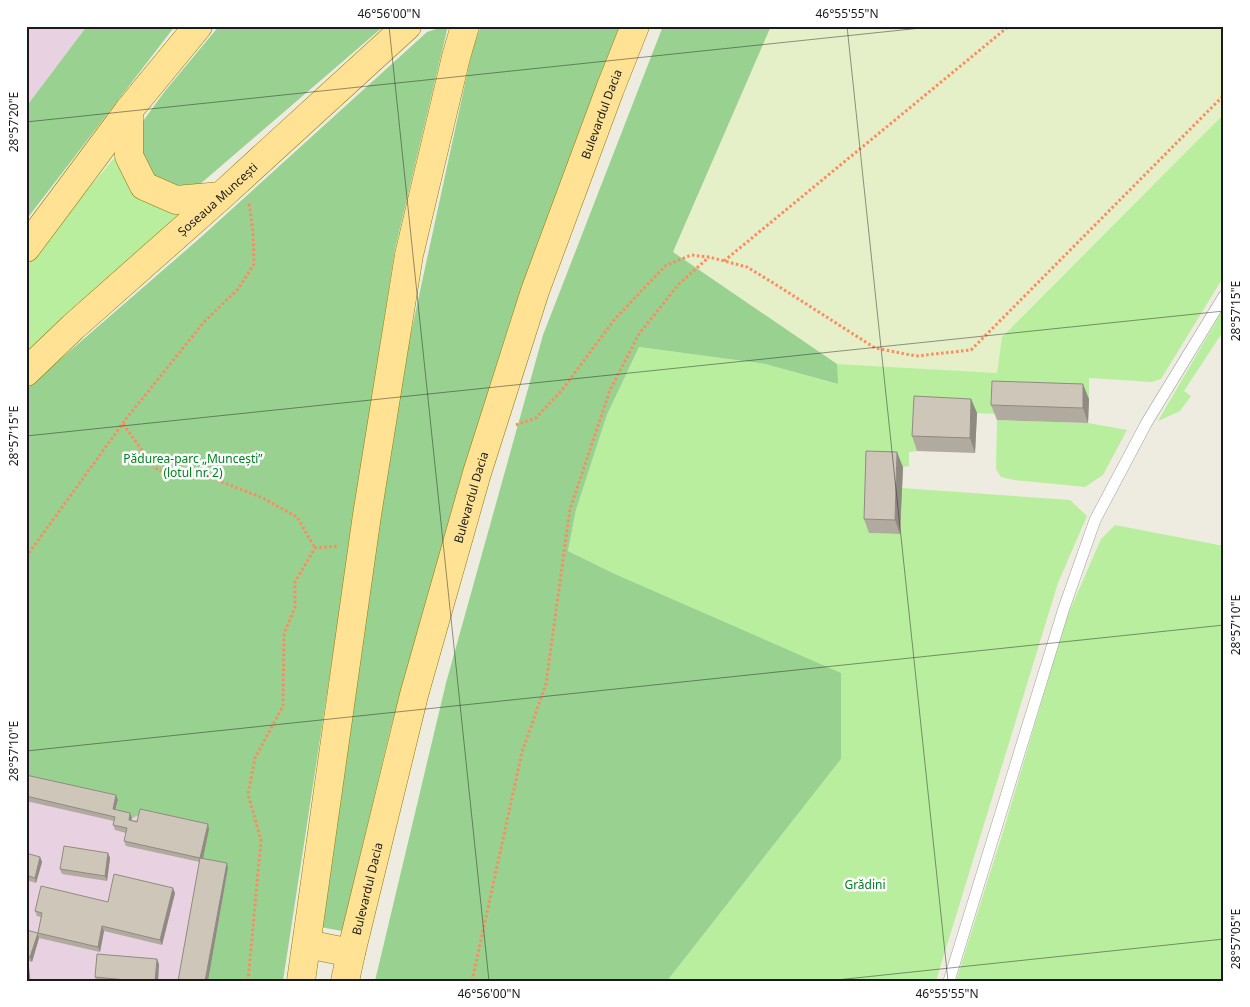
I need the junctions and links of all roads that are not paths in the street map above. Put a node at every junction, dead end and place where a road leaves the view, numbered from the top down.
1 (198, 26) edge
2 (407, 26) edge
3 (465, 26) edge
4 (635, 26) edge
5 (129, 110) junction
6 (221, 196) junction
7 (26, 248) edge
8 (1224, 296) edge
9 (26, 372) edge
10 (307, 944) junction
11 (351, 953) junction
12 (301, 981) edge
13 (346, 981) edge
14 (949, 981) edge

1 - 5 main road
2 - 6 main road, Șoseaua Muncești
3 - 10 main road
4 - 11 main road, Bulevardul Dacia
5 - 6 main road
5 - 7 main road
6 - 9 main road, Șoseaua Muncești
8 - 14 lane
10 - 11 main road
10 - 12 main road
11 - 13 main road, Bulevardul Dacia

